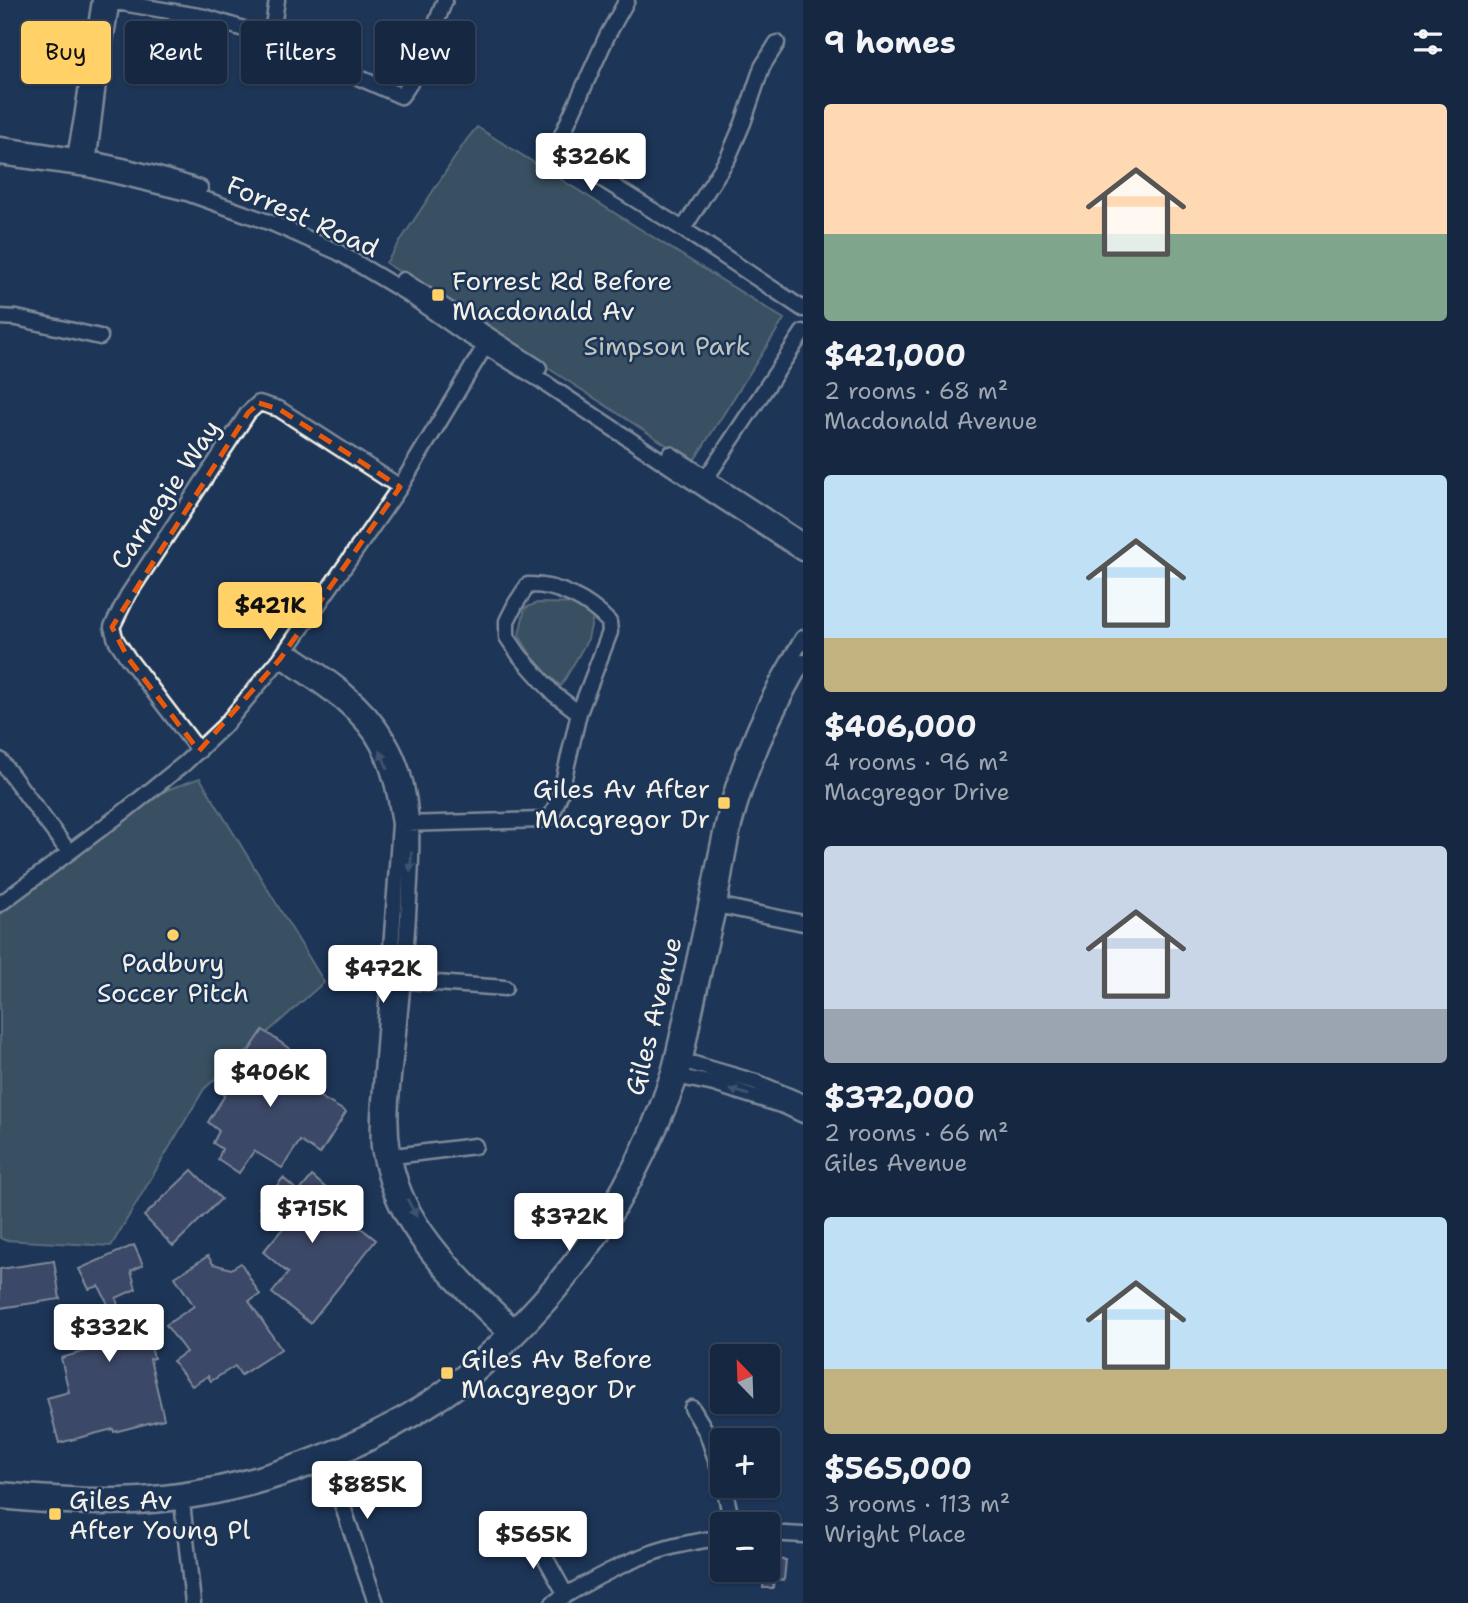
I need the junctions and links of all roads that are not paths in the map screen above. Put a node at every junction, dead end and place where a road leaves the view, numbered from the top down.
1 (107, 0) edge
2 (277, 0) edge
3 (445, 0) edge
4 (627, 0) edge
5 (274, 21) edge
6 (241, 29) edge
7 (777, 43) dead end
8 (361, 78) edge
9 (0, 145) edge
10 (0, 158) edge
11 (81, 162) junction
12 (683, 229) junction
13 (803, 309) edge
14 (0, 317) edge
15 (803, 332) edge
16 (100, 337) dead end
17 (488, 342) junction
18 (704, 482) junction
19 (400, 487) junction
20 (803, 541) edge
21 (803, 553) edge
22 (803, 638) edge
23 (283, 654) junction
24 (803, 662) edge
25 (579, 713) junction
26 (199, 751) junction
27 (0, 760) edge
28 (406, 824) junction
29 (69, 852) junction
30 (0, 904) edge
31 (713, 905) junction
32 (803, 923) edge
33 (396, 980) junction
34 (505, 988) dead end
35 (679, 1060) junction
36 (674, 1076) junction
37 (803, 1102) edge
38 (803, 1115) edge
39 (475, 1146) dead end
40 (387, 1157) junction
41 (514, 1333) junction
42 (692, 1408) dead end
43 (710, 1442) edge
44 (326, 1456) junction
45 (0, 1490) edge
46 (182, 1496) junction
47 (0, 1501) edge
48 (530, 1530) dead end
49 (780, 1534) edge
50 (803, 1535) edge
51 (710, 1540) edge
52 (566, 1595) junction
53 (193, 1603) edge
54 (376, 1603) edge
55 (553, 1603) edge

1 - 6 street
1 - 11 street
2 - 5 street
3 - 8 street
4 - 12 street
7 - 12 street
9 - 11 street, Forrest Road
10 - 11 street, Forrest Road
11 - 17 street, Forrest Road
12 - 13 street
14 - 16 street
15 - 18 street
17 - 18 street, Forrest Road
17 - 19 street
18 - 20 street, Forrest Road
18 - 21 street, Forrest Road
19 - 23 street
19 - 26 street, Carnegie Way
22 - 31 street, Giles Avenue
23 - 26 street
23 - 28 street
24 - 31 street, Giles Avenue
25 - 25 street
25 - 28 street
26 - 29 street
27 - 29 street
28 - 33 street
29 - 30 street
31 - 32 street
31 - 35 street, Giles Avenue
33 - 34 street
33 - 40 street
35 - 36 street, Giles Avenue
35 - 37 street
38 -> 36 street
36 - 41 street, Giles Avenue
39 - 40 street
40 - 41 street
41 - 44 street, Giles Avenue
42 - 43 street
44 - 46 street, Giles Avenue
44 - 54 street
45 - 46 street, Giles Avenue
46 - 47 street, Giles Avenue
46 - 53 street
48 - 52 street
49 - 50 street
51 - 52 street
52 - 55 street

